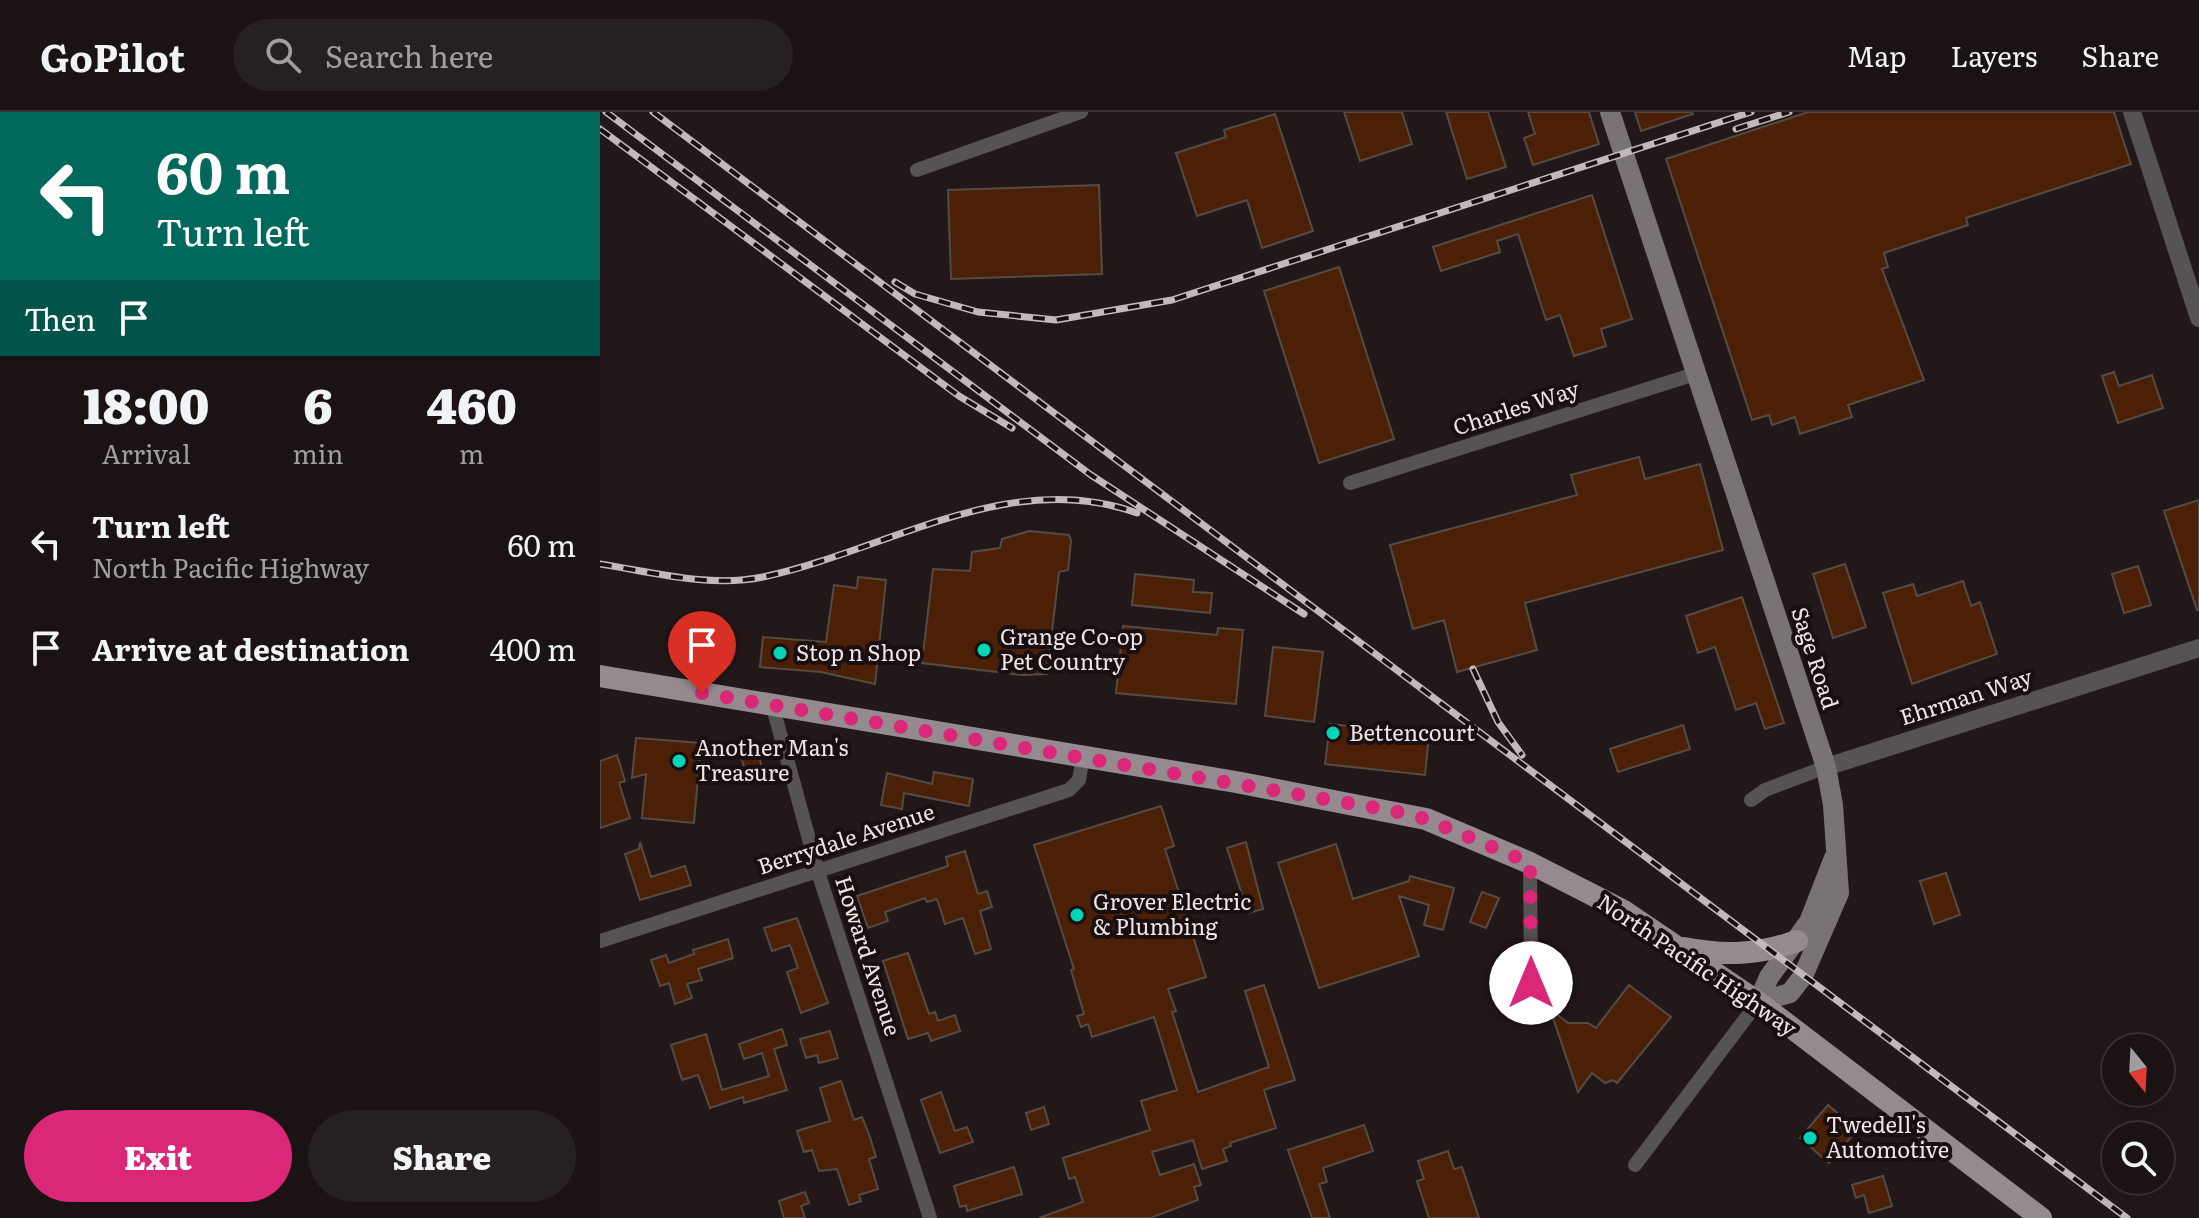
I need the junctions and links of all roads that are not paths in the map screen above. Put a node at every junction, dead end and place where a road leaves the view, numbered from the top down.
1 (1081, 112) edge
2 (1610, 112) edge
3 (2132, 112) edge
4 (917, 170) dead end
5 (2199, 318) edge
6 (1695, 374) junction
7 (1350, 483) dead end
8 (2199, 648) edge
9 (600, 676) edge
10 (772, 704) junction
11 (1083, 756) junction
12 (1826, 767) junction
13 (1751, 800) dead end
14 (1836, 855) junction
15 (1530, 863) junction
16 (818, 872) junction
17 (600, 941) edge
18 (1797, 941) junction
19 (1675, 946) junction
20 (1531, 983) dead end
21 (1758, 1002) junction
22 (1635, 1165) dead end
23 (930, 1218) edge
24 (2041, 1218) edge

1 - 4 street
2 - 6 main road, Sage Road
3 - 5 street
6 - 7 street, Charles Way
6 - 12 main road, Sage Road
8 - 12 street, Ehrman Way
9 - 10 main road, North Pacific Highway
10 - 11 main road, North Pacific Highway
10 - 16 street, Howard Avenue
11 - 15 main road, North Pacific Highway
11 - 16 street, Berrydale Avenue
12 - 13 street, Ehrman Way
12 - 14 main road, Sage Road
14 - 18 main road
14 - 21 main road, Sage Road
15 - 19 main road, North Pacific Highway
15 - 20 street
16 - 17 street, Berrydale Avenue
16 - 23 street, Howard Avenue
18 - 19 main road
18 - 21 main road
19 - 21 main road, North Pacific Highway
21 - 22 street
21 - 24 main road, North Pacific Highway

